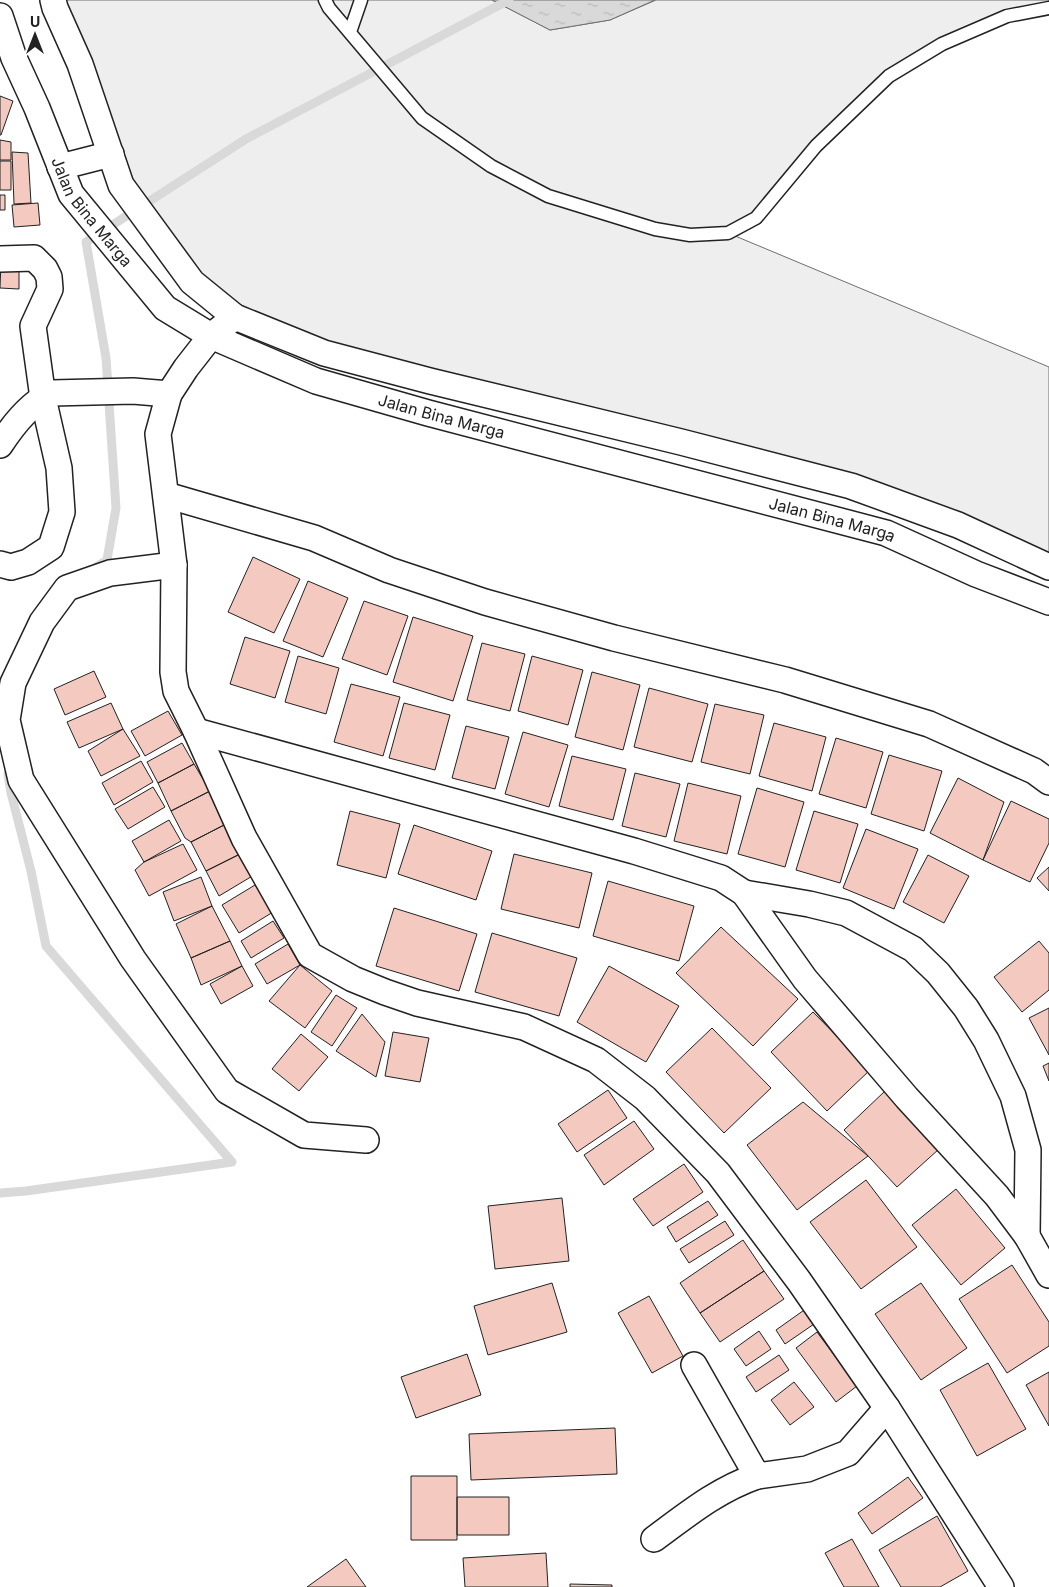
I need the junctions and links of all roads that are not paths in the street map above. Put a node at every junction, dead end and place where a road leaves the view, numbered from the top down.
1 (53, 0) edge
2 (325, 0) edge
3 (361, 0) edge
4 (1049, 8) edge
5 (0, 16) edge
6 (353, 36) junction
7 (7, 58) edge
8 (110, 154) junction
9 (60, 167) junction
10 (0, 259) edge
11 (235, 317) junction
12 (211, 336) junction
13 (169, 394) junction
14 (47, 395) junction
15 (0, 445) edge
16 (166, 495) junction
17 (0, 564) edge
18 (174, 566) junction
19 (1049, 567) edge
20 (1049, 602) edge
21 (196, 731) junction
22 (1049, 782) edge
23 (744, 893) junction
24 (366, 1140) dead end
25 (1027, 1236) junction
26 (1049, 1275) edge
27 (694, 1365) dead end
28 (887, 1408) junction
29 (757, 1476) junction
30 (654, 1538) dead end
31 (1000, 1587) edge

1 - 8 street, Jalan Bina Marga
2 - 6 lane
3 - 6 lane
4 - 6 lane
5 - 7 street, Jalan Bina Marga
7 - 9 street, Jalan Bina Marga
8 - 9 street
8 - 11 street, Jalan Bina Marga
9 - 12 street, Jalan Bina Marga
10 - 14 street
11 - 12 street
11 - 19 street, Jalan Bina Marga
12 - 13 street
12 - 20 street, Jalan Bina Marga
13 - 14 street
13 - 16 street
14 - 15 street
14 - 17 street
16 - 18 street
16 - 22 street
18 - 21 street
18 - 24 street
21 - 23 street
21 - 28 street
23 - 25 street
23 - 25 street
25 - 26 street
27 - 29 street
28 - 29 street
28 - 31 street
29 - 30 street

